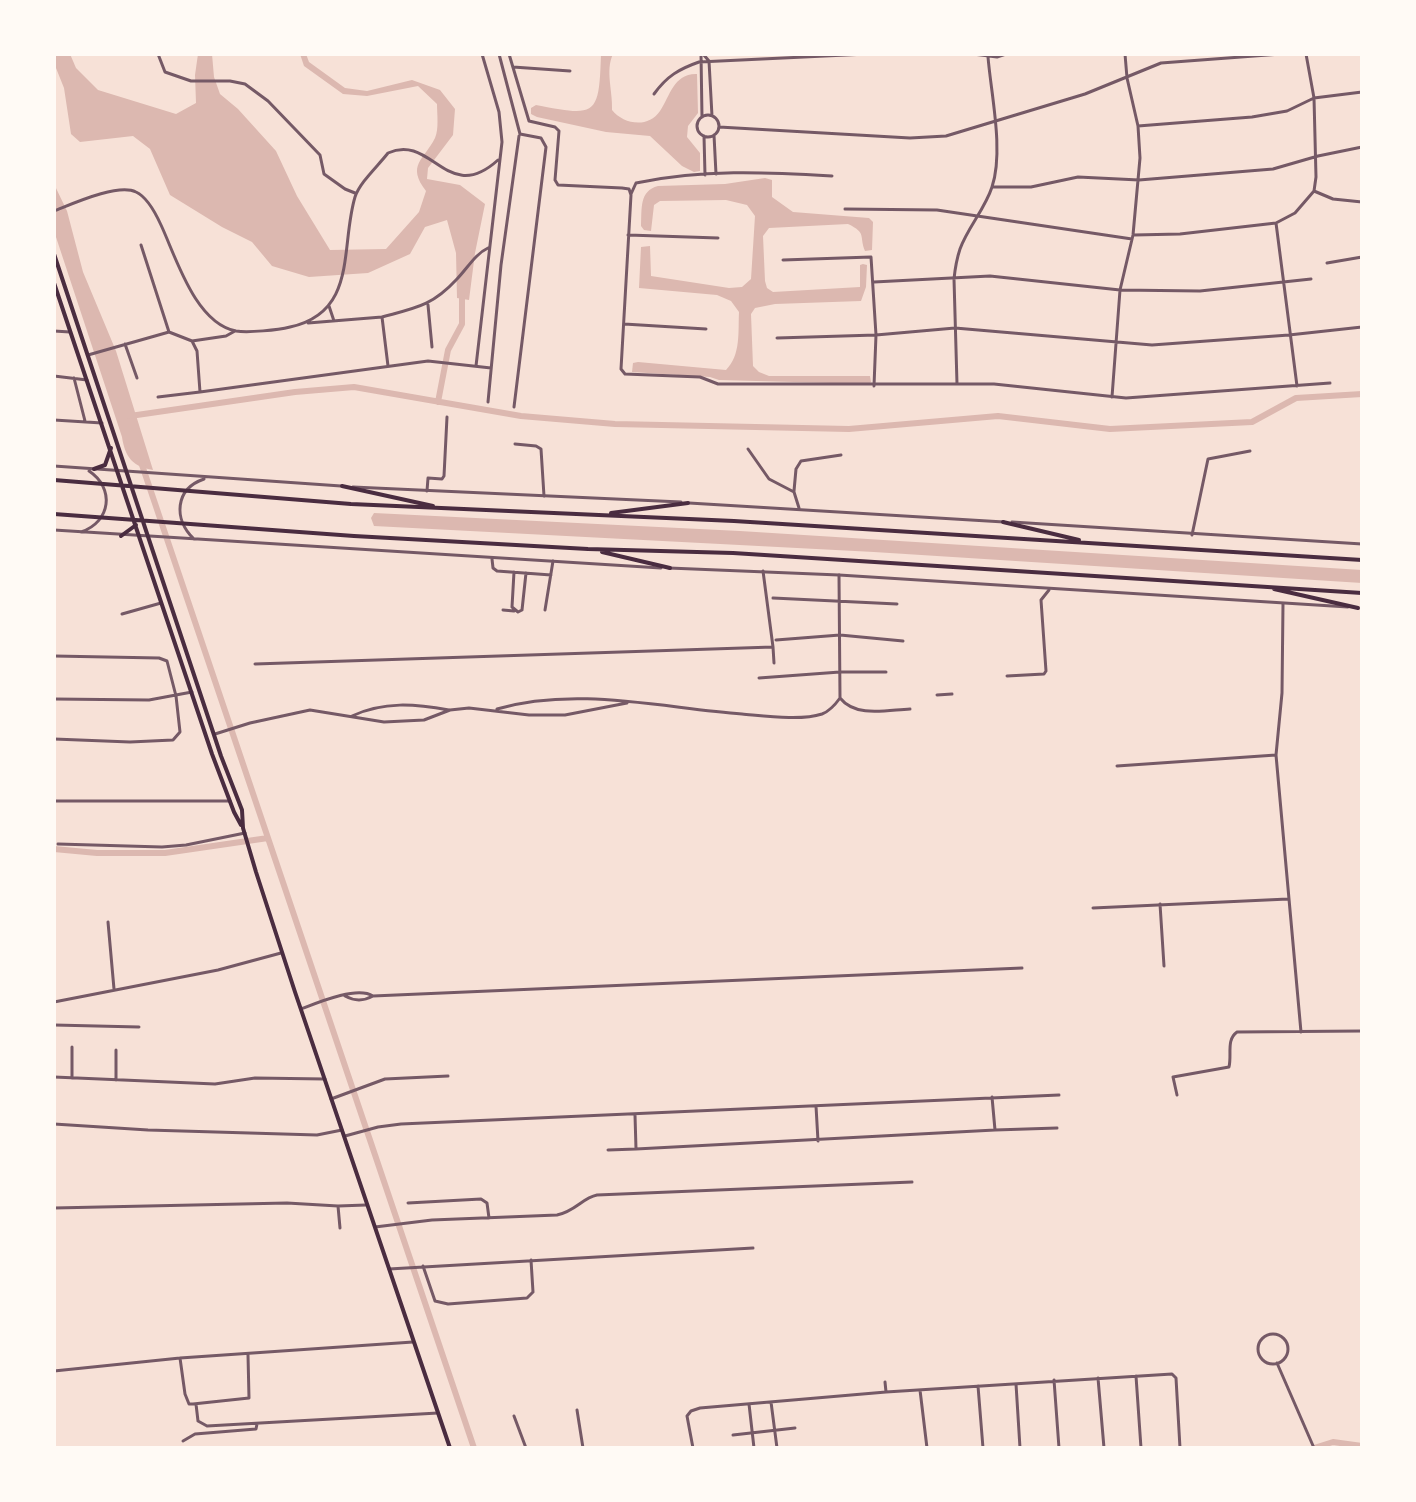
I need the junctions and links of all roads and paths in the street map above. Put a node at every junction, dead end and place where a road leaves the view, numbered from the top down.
1 (158, 54) edge
2 (482, 54) edge
3 (499, 54) edge
4 (509, 54) edge
5 (702, 54) edge
6 (867, 54) edge
7 (973, 54) edge
8 (1006, 54) edge
9 (1125, 54) edge
10 (1281, 54) edge
11 (1306, 54) edge
12 (988, 57) junction
13 (709, 61) junction
14 (699, 62) junction
15 (513, 67) junction
16 (570, 71) dead end
17 (1127, 78) junction
18 (1362, 92) edge
19 (654, 94) dead end
20 (1314, 98) junction
21 (712, 116) junction
22 (702, 117) junction
23 (994, 123) junction
24 (1138, 126) junction
25 (719, 127) junction
26 (520, 134) junction
27 (714, 135) junction
28 (704, 136) junction
29 (1362, 147) edge
30 (1318, 156) junction
31 (498, 160) junction
32 (716, 174) junction
33 (705, 175) junction
34 (832, 176) dead end
35 (1139, 180) junction
36 (992, 187) junction
37 (1314, 191) junction
38 (356, 193) junction
39 (631, 195) junction
40 (1362, 202) edge
41 (845, 209) dead end
42 (54, 211) edge
43 (979, 215) junction
44 (1276, 223) junction
45 (628, 235) junction
46 (1133, 237) junction
47 (718, 238) dead end
48 (141, 245) dead end
49 (488, 248) junction
50 (54, 254) edge
51 (1362, 257) edge
52 (783, 260) dead end
53 (1327, 263) dead end
54 (954, 279) junction
55 (1311, 279) dead end
56 (874, 282) junction
57 (54, 283) edge
58 (1283, 283) junction
59 (55, 289) edge
60 (1120, 290) junction
61 (428, 305) junction
62 (329, 306) junction
63 (382, 317) junction
64 (334, 321) junction
65 (308, 323) junction
66 (624, 324) junction
67 (1362, 327) edge
68 (955, 328) junction
69 (706, 329) dead end
70 (54, 331) edge
71 (235, 331) junction
72 (70, 332) junction
73 (169, 332) junction
74 (876, 335) junction
75 (1289, 335) junction
76 (777, 338) dead end
77 (192, 341) junction
78 (1116, 343) junction
79 (125, 344) junction
80 (432, 347) dead end
81 (91, 355) junction
82 (79, 359) junction
83 (476, 366) junction
84 (389, 367) junction
85 (491, 368) junction
86 (54, 376) edge
87 (74, 378) junction
88 (137, 378) dead end
89 (87, 380) junction
90 (1330, 383) dead end
91 (957, 384) junction
92 (874, 386) junction
93 (1297, 386) junction
94 (200, 392) junction
95 (158, 397) dead end
96 (1112, 397) junction
97 (488, 402) dead end
98 (514, 407) dead end
99 (447, 417) dead end
100 (54, 420) edge
101 (86, 422) junction
102 (102, 423) junction
103 (515, 444) dead end
104 (111, 447) junction
105 (748, 449) dead end
106 (1250, 451) dead end
107 (841, 455) dead end
108 (54, 466) edge
109 (86, 469) junction
110 (94, 469) junction
111 (119, 471) junction
112 (130, 472) junction
113 (208, 478) junction
114 (54, 480) edge
115 (342, 486) junction
116 (427, 491) junction
117 (794, 492) junction
118 (544, 496) junction
119 (688, 503) junction
120 (799, 508) junction
121 (446, 509) junction
122 (54, 514) edge
123 (605, 514) junction
124 (136, 522) junction
125 (1003, 522) junction
126 (54, 530) edge
127 (80, 533) junction
128 (1192, 535) junction
129 (121, 536) junction
130 (141, 537) junction
131 (151, 537) junction
132 (196, 541) junction
133 (1092, 543) junction
134 (1362, 544) edge
135 (588, 549) junction
136 (492, 558) junction
137 (1362, 560) edge
138 (553, 561) junction
139 (670, 568) junction
140 (763, 571) junction
141 (514, 572) junction
142 (526, 573) junction
143 (551, 575) junction
144 (839, 575) junction
145 (1269, 587) junction
146 (1049, 590) junction
147 (1362, 593) edge
148 (773, 598) dead end
149 (841, 600) junction
150 (163, 603) junction
151 (897, 604) dead end
152 (1283, 604) junction
153 (1360, 608) edge
154 (503, 610) dead end
155 (545, 610) dead end
156 (514, 611) junction
157 (122, 614) dead end
158 (840, 635) junction
159 (776, 640) dead end
160 (903, 641) dead end
161 (773, 647) junction
162 (54, 656) edge
163 (774, 663) dead end
164 (255, 664) dead end
165 (840, 672) junction
166 (886, 672) dead end
167 (1007, 676) dead end
168 (759, 678) dead end
169 (192, 692) junction
170 (952, 694) dead end
171 (937, 695) dead end
172 (176, 696) junction
173 (840, 698) junction
174 (54, 699) edge
175 (631, 702) junction
176 (497, 709) junction
177 (910, 709) dead end
178 (450, 710) junction
179 (352, 716) junction
180 (214, 734) junction
181 (54, 739) edge
182 (1276, 755) junction
183 (1117, 766) dead end
184 (54, 801) edge
185 (230, 801) junction
186 (245, 833) junction
187 (58, 844) dead end
188 (1288, 899) junction
189 (1160, 904) junction
190 (1093, 908) dead end
191 (108, 922) dead end
192 (282, 953) junction
193 (1164, 966) dead end
194 (1022, 968) dead end
195 (114, 989) junction
196 (54, 1002) edge
197 (301, 1009) junction
198 (54, 1025) edge
199 (139, 1027) dead end
200 (1362, 1031) edge
201 (1301, 1032) junction
202 (72, 1047) dead end
203 (116, 1050) dead end
204 (448, 1076) dead end
205 (54, 1077) edge
206 (72, 1078) junction
207 (325, 1079) junction
208 (116, 1080) junction
209 (1059, 1095) dead end
210 (1177, 1095) dead end
211 (992, 1097) junction
212 (331, 1099) junction
213 (816, 1106) junction
214 (635, 1115) junction
215 (54, 1124) edge
216 (1057, 1128) dead end
217 (995, 1130) junction
218 (343, 1133) junction
219 (818, 1141) junction
220 (636, 1149) junction
221 (608, 1150) dead end
222 (912, 1182) dead end
223 (408, 1203) dead end
224 (367, 1205) junction
225 (338, 1206) junction
226 (54, 1208) edge
227 (489, 1218) junction
228 (375, 1227) junction
229 (340, 1228) dead end
230 (753, 1248) dead end
231 (531, 1260) junction
232 (422, 1266) junction
233 (389, 1269) junction
234 (414, 1342) junction
235 (248, 1355) junction
236 (180, 1358) junction
237 (1277, 1363) junction
238 (54, 1371) edge
239 (1136, 1376) junction
240 (1098, 1378) junction
241 (1054, 1380) junction
242 (885, 1382) dead end
243 (1016, 1383) junction
244 (978, 1386) junction
245 (920, 1390) junction
246 (886, 1392) junction
247 (771, 1402) junction
248 (749, 1403) junction
249 (196, 1404) junction
250 (577, 1410) dead end
251 (438, 1413) junction
252 (514, 1416) dead end
253 (257, 1424) junction
254 (795, 1428) dead end
255 (775, 1431) junction
256 (753, 1433) junction
257 (733, 1435) dead end
258 (183, 1441) dead end
259 (450, 1448) edge
260 (526, 1448) edge
261 (583, 1448) edge
262 (693, 1448) edge
263 (754, 1448) edge
264 (777, 1448) edge
265 (927, 1448) edge
266 (983, 1448) edge
267 (1020, 1448) edge
268 (1059, 1448) edge
269 (1104, 1448) edge
270 (1141, 1448) edge
271 (1180, 1448) edge
272 (1314, 1448) edge

1 - 38 street
2 - 31 street
3 - 26 street
4 - 15 street
5 - 13 street
5 - 14 street
6 - 13 street
7 - 12 street
8 - 12 street
9 - 17 street
10 - 17 street
11 - 20 street
12 - 23 street
13 - 14 street
13 - 21 street
14 - 19 street
14 - 22 street
15 - 16 street
15 - 39 street
17 - 23 street
17 - 24 street
18 - 20 street
20 - 24 street
20 - 30 street
21 - 22 street
21 - 25 street
22 - 28 street
23 - 25 street
23 - 36 street
24 - 35 street
25 - 27 street
26 - 85 street
26 - 98 street
27 - 28 street
27 - 32 street
28 - 33 street
29 - 30 street
30 - 35 street
30 - 37 street
31 - 38 street
31 - 49 street
32 - 33 street
32 - 34 street
33 - 39 street
35 - 36 street
35 - 46 street
36 - 43 street
37 - 40 street
37 - 44 street
38 - 62 street
39 - 45 street
41 - 43 street
42 - 71 street
43 - 46 street
43 - 54 street
44 - 46 street
44 - 58 street
45 - 47 street
45 - 66 street
46 - 60 street
48 - 73 street
49 - 61 street
49 - 83 street
50 - 81 main road
51 - 53 street
52 - 56 street
54 - 56 street
54 - 60 street
54 - 68 street
55 - 58 street
56 - 74 street
57 - 59 main road
58 - 60 street
58 - 75 street
59 - 72 main road
60 - 78 street
61 - 63 street
61 - 80 street
62 - 64 street
62 - 65 street
63 - 64 street
63 - 84 street
64 - 65 street
65 - 71 street
66 - 69 street
66 - 92 street
67 - 75 street
68 - 74 street
68 - 78 street
68 - 91 street
70 - 72 street
71 - 77 street
72 - 82 main road
73 - 77 street
73 - 79 street
74 - 76 street
74 - 92 street
75 - 78 street
75 - 93 street
77 - 94 street
78 - 96 street
79 - 81 street
79 - 88 street
81 - 82 main road
81 - 112 main road
82 - 89 main road
83 - 84 street
83 - 85 street
84 - 94 street
85 - 97 street
86 - 87 street
87 - 89 street
87 - 101 street
89 - 102 main road
90 - 93 street
91 - 92 street
91 - 96 street
93 - 96 street
94 - 95 street
99 - 116 street
100 - 101 street
101 - 102 street
102 - 104 main road
103 - 118 street
104 - 110 main road
104 - 111 main road
105 - 117 street
106 - 128 street
107 - 117 street
108 - 109 street
109 - 110 street
109 - 127 street
110 - 111 street
111 - 112 street
111 - 124 main road
112 - 113 street
112 - 131 main road
113 - 115 street
113 - 132 street
114 - 121 main road
115 - 116 street
115 - 121 main road
116 - 118 street
117 - 120 street
118 - 119 street
119 - 120 street
119 - 123 main road
120 - 125 street
121 - 123 main road
122 - 135 main road
123 - 133 main road
124 - 129 main road
124 - 130 main road
125 - 128 street
125 - 133 main road
126 - 127 street
127 - 129 street
128 - 134 street
129 - 130 street
130 - 131 street
130 - 150 main road
131 - 132 street
131 - 180 main road
132 - 136 street
133 - 137 main road
135 - 139 main road
135 - 145 main road
136 - 138 street
136 - 141 street
138 - 139 street
138 - 143 street
139 - 140 street
140 - 144 street
140 - 161 street
141 - 142 street
141 - 156 street
142 - 143 street
142 - 156 street
143 - 155 street
144 - 146 street
144 - 149 street
145 - 147 main road
145 - 153 main road
146 - 152 street
146 - 167 street
148 - 149 street
149 - 151 street
149 - 158 street
150 - 157 street
150 - 169 main road
152 - 153 street
152 - 182 street
154 - 156 street
158 - 159 street
158 - 160 street
158 - 165 street
161 - 163 street
161 - 164 street
162 - 172 street
165 - 166 street
165 - 168 street
165 - 173 street
169 - 172 street
169 - 185 main road
170 - 171 street
172 - 174 street
172 - 181 street
173 - 175 street
173 - 177 street
175 - 176 street
175 - 176 street
176 - 178 street
178 - 179 street
178 - 179 street
179 - 180 street
180 - 186 main road
182 - 183 street
182 - 188 street
184 - 185 street
185 - 186 main road
186 - 187 street
186 - 192 main road
188 - 189 street
188 - 201 street
189 - 190 street
189 - 193 street
191 - 195 street
192 - 195 street
192 - 197 main road
194 - 197 street
195 - 196 street
197 - 207 main road
198 - 199 street
200 - 201 street
201 - 210 street
202 - 206 street
203 - 208 street
204 - 212 street
205 - 206 street
206 - 208 street
207 - 208 street
207 - 212 main road
209 - 211 street
211 - 213 street
211 - 217 street
212 - 218 main road
213 - 214 street
213 - 219 street
214 - 218 street
214 - 220 street
215 - 218 street
216 - 217 street
217 - 219 street
218 - 224 main road
219 - 220 street
220 - 221 street
222 - 227 street
223 - 227 street
224 - 225 street
224 - 228 main road
225 - 226 street
225 - 229 street
227 - 228 street
228 - 233 main road
230 - 231 street
231 - 232 street
231 - 232 street
232 - 233 street
233 - 234 main road
234 - 235 street
234 - 251 main road
235 - 236 street
235 - 249 street
236 - 238 street
236 - 249 street
237 - 237 street
237 - 272 street
239 - 240 street
239 - 270 street
239 - 271 street
240 - 241 street
240 - 269 street
241 - 243 street
241 - 268 street
242 - 246 street
243 - 244 street
243 - 267 street
244 - 245 street
244 - 266 street
245 - 246 street
245 - 265 street
246 - 247 street
247 - 248 street
247 - 255 street
248 - 256 street
248 - 262 street
249 - 253 street
250 - 261 street
251 - 253 street
251 - 259 main road
252 - 260 street
253 - 258 street
254 - 255 street
255 - 256 street
255 - 264 street
256 - 257 street
256 - 263 street

